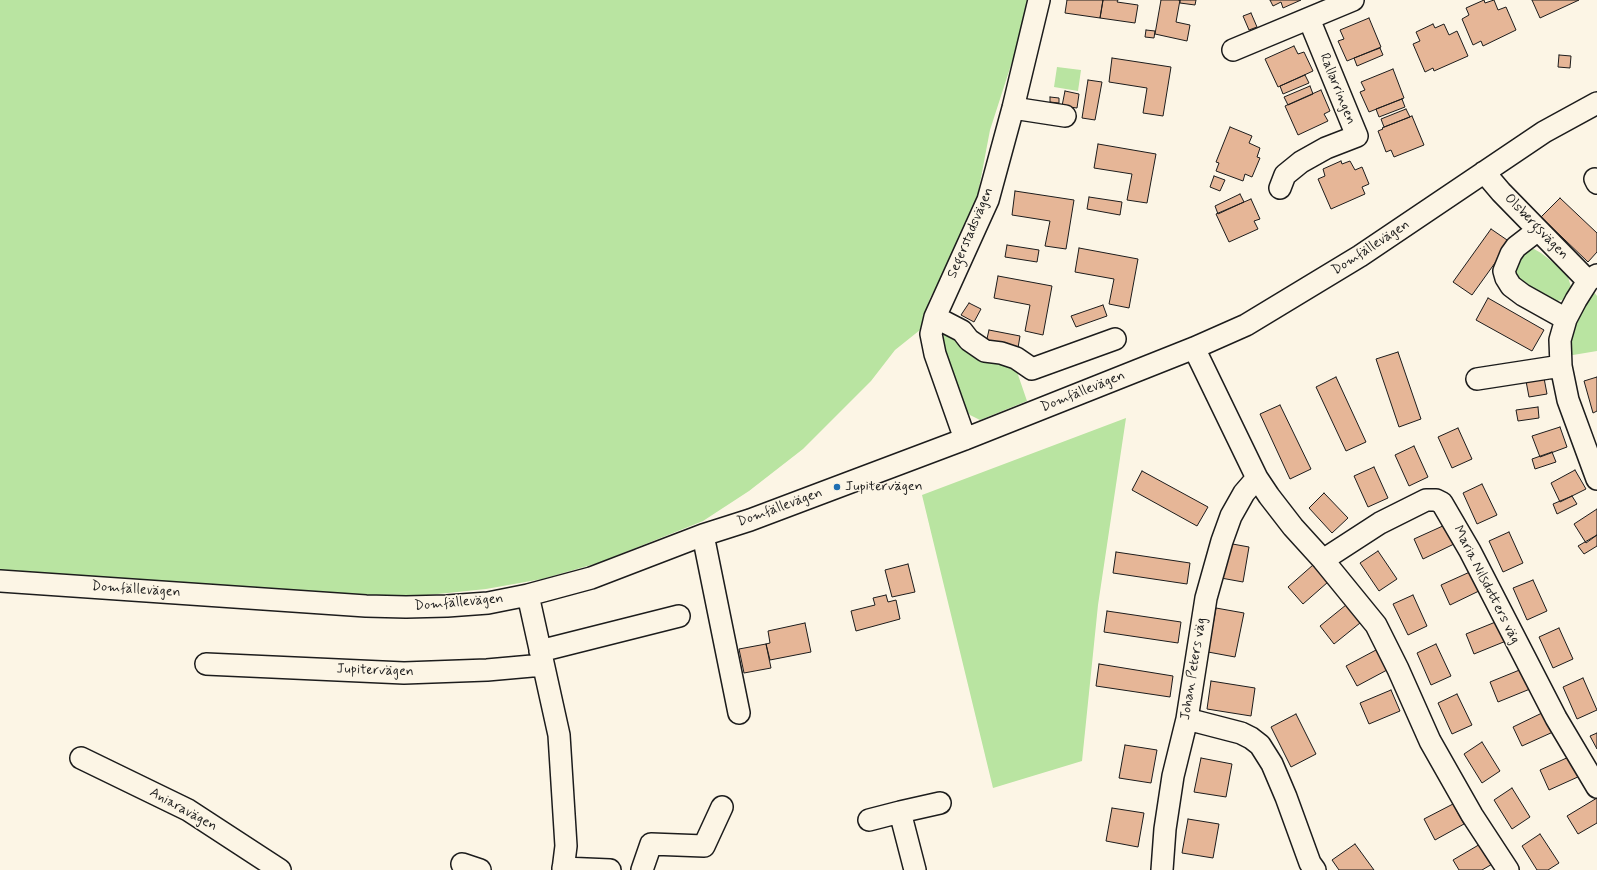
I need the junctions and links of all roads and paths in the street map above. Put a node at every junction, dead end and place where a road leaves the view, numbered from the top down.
1 (1038, 0) edge
2 (1353, 0) edge
3 (1309, 19) junction
4 (1233, 50) dead end
5 (1597, 103) edge
6 (1013, 108) junction
7 (1065, 116) dead end
8 (1484, 172) junction
9 (1280, 188) dead end
10 (1538, 230) junction
11 (1592, 278) edge
12 (935, 317) junction
13 (1566, 319) junction
14 (1115, 339) dead end
15 (1194, 348) junction
16 (1561, 366) junction
17 (1477, 379) dead end
18 (966, 439) junction
19 (1258, 478) junction
20 (1597, 479) edge
21 (703, 535) junction
22 (1323, 560) junction
23 (0, 581) edge
24 (528, 595) junction
25 (679, 616) dead end
26 (542, 658) junction
27 (206, 664) dead end
28 (739, 713) dead end
29 (1186, 719) junction
30 (81, 758) dead end
31 (1597, 787) edge
32 (940, 803) dead end
33 (722, 807) dead end
34 (900, 812) junction
35 (869, 820) dead end
36 (563, 869) edge
37 (280, 870) edge
38 (610, 870) edge
39 (642, 870) edge
40 (915, 870) edge
41 (1162, 870) edge
42 (1315, 870) edge
43 (1508, 870) edge

1 - 6 street, Segerstadsvägen
2 - 3 street
3 - 4 street
3 - 9 street, Rallarringen
5 - 8 street, Domfällevägen
6 - 7 street
6 - 12 street, Segerstadsvägen
8 - 10 street, Olsbergsvägen
8 - 15 street, Domfällevägen
10 - 11 street, Olsbergsvägen
10 - 13 street
11 - 13 street, Olsbergsvägen
12 - 14 street
12 - 18 street, Segerstadsvägen
13 - 16 street, Olsbergsvägen
15 - 18 street, Domfällevägen
15 - 19 street
16 - 17 street
16 - 20 street, Olsbergsvägen
18 - 21 street, Domfällevägen
19 - 22 street
19 - 29 street, Johan Peters väg
21 - 24 street, Domfällevägen
21 - 28 street
22 - 31 street, Maria Nilsdotters väg
22 - 43 street
23 - 24 street, Domfällevägen
24 - 26 street
25 - 26 street, Jupitervägen
26 - 27 street, Jupitervägen
26 - 36 street
29 - 41 street, Johan Peters väg
29 - 42 street
30 - 37 street, Aniaravägen
32 - 34 street
33 - 39 street
34 - 35 street
34 - 40 street
36 - 38 street

